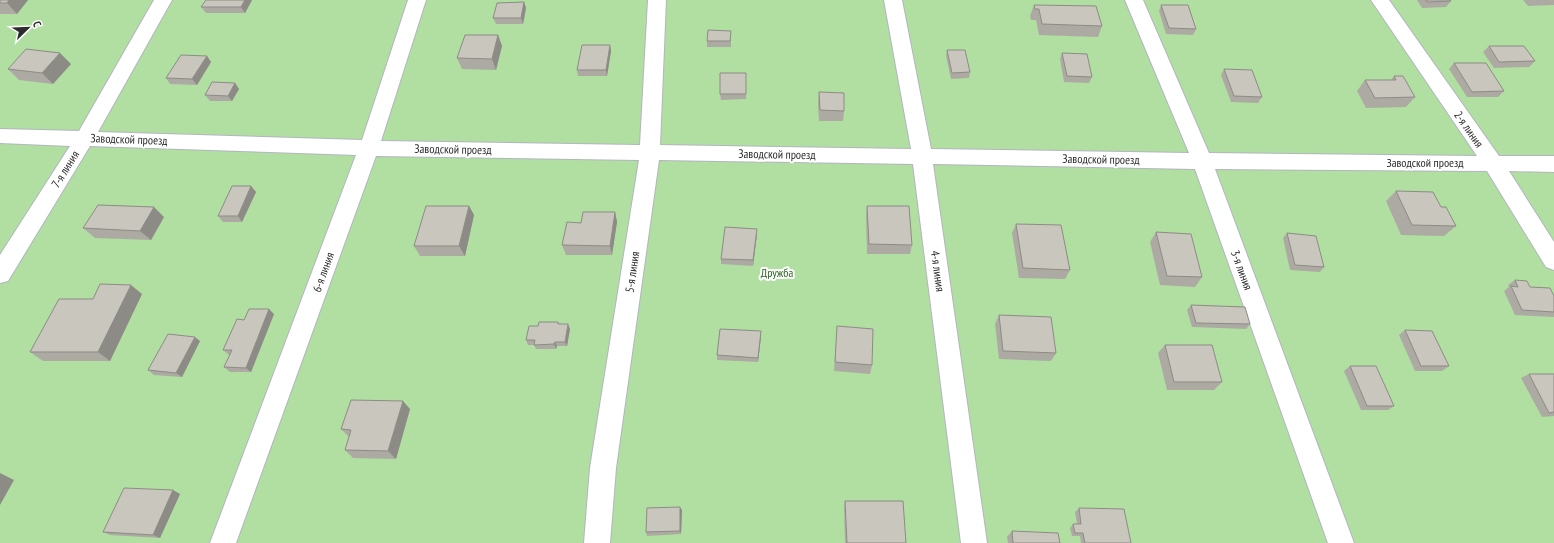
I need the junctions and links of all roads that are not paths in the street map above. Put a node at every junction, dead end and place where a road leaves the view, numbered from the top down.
1 (163, 0) edge
2 (417, 0) edge
3 (656, 0) edge
4 (893, 0) edge
5 (1134, 0) edge
6 (1380, 0) edge
7 (0, 136) edge
8 (84, 138) junction
9 (369, 148) junction
10 (650, 152) junction
11 (922, 156) junction
12 (1202, 161) junction
13 (1492, 162) junction
14 (1554, 164) edge
15 (1554, 261) edge
16 (0, 274) edge
17 (223, 543) edge
18 (597, 543) edge
19 (974, 543) edge
20 (1341, 543) edge

1 - 8 street, 7-я линия
2 - 9 street, 6-я линия
3 - 10 street, 5-я линия
4 - 11 street, 4-я линия
5 - 12 street, 3-я линия
6 - 13 street, 2-я линия
7 - 8 street, Заводской проезд
8 - 9 street, Заводской проезд
8 - 16 street, 7-я линия
9 - 10 street, Заводской проезд
9 - 17 street, 6-я линия
10 - 11 street, Заводской проезд
10 - 18 street, 5-я линия
11 - 12 street, Заводской проезд
11 - 19 street, 4-я линия
12 - 13 street, Заводской проезд
12 - 20 street, 3-я линия
13 - 14 street, Заводской проезд
13 - 15 street, 2-я линия

